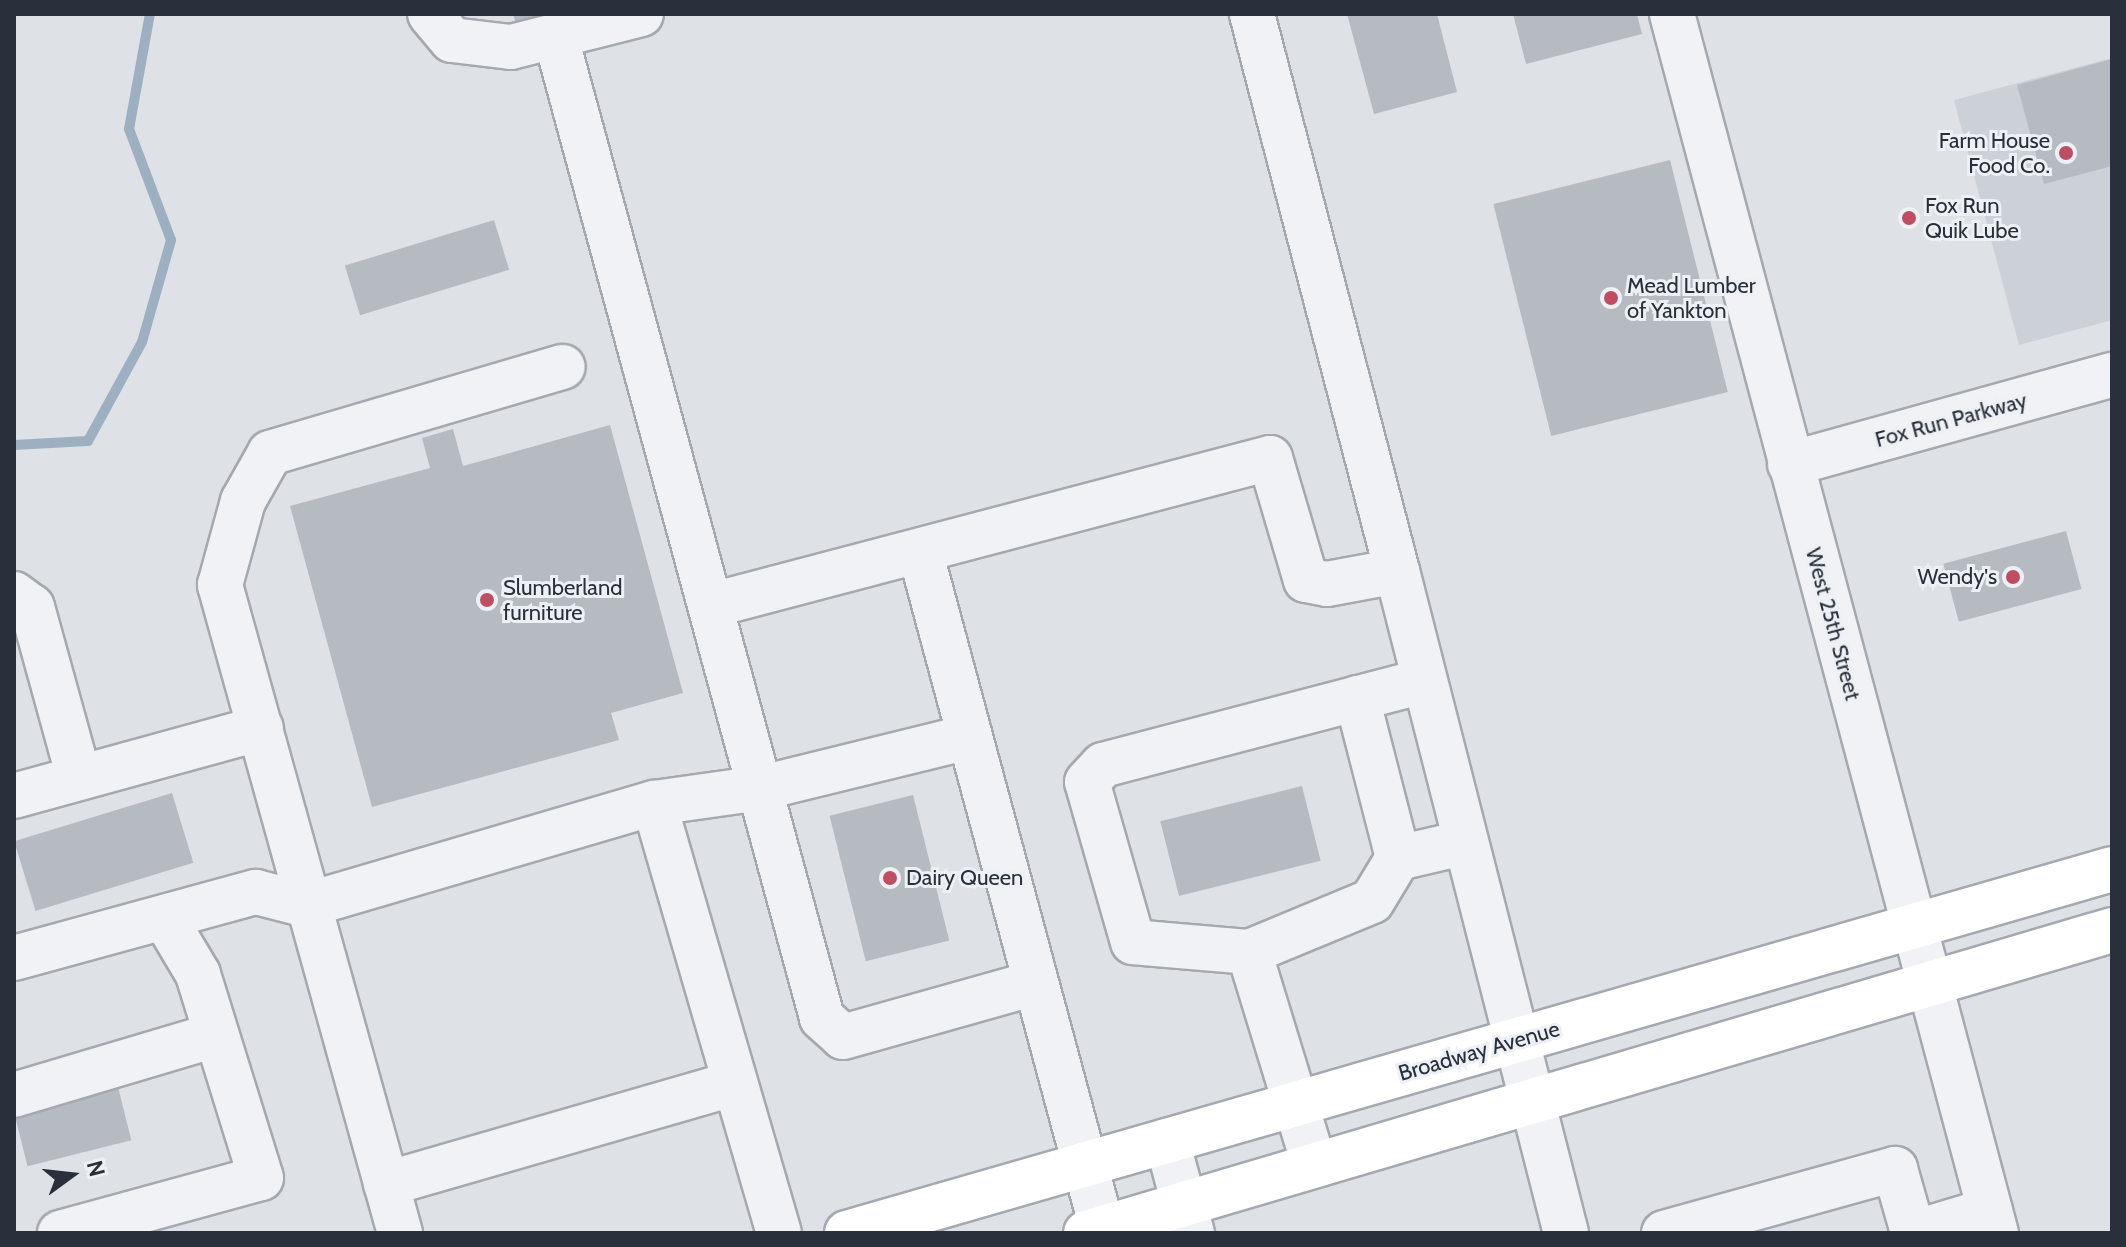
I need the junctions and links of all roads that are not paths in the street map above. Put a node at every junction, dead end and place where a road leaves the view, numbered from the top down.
1 (430, 14) edge
2 (641, 14) edge
3 (1252, 14) edge
4 (1672, 14) edge
5 (556, 38) junction
6 (563, 367) dead end
7 (2112, 375) edge
8 (1790, 464) junction
9 (920, 551) junction
10 (1397, 571) junction
11 (14, 594) edge
12 (712, 605) junction
13 (1424, 681) junction
14 (1357, 698) junction
15 (261, 728) junction
16 (968, 737) junction
17 (79, 778) junction
18 (761, 788) junction
19 (14, 796) edge
20 (654, 803) junction
21 (1463, 843) junction
22 (1398, 858) junction
23 (2112, 869) edge
24 (307, 905) junction
25 (164, 917) junction
26 (1914, 925) junction
27 (2112, 930) edge
28 (1249, 952) junction
29 (14, 958) edge
30 (1929, 980) junction
31 (1035, 983) junction
32 (215, 1035) junction
33 (1512, 1041) junction
34 (735, 1083) junction
35 (14, 1095) edge
36 (1529, 1100) junction
37 (1291, 1105) junction
38 (1167, 1141) junction
39 (1314, 1164) junction
40 (1080, 1166) junction
41 (386, 1184) junction
42 (1188, 1218) edge
43 (1993, 1221) edge
44 (1094, 1231) edge
45 (1913, 1232) edge
46 (60, 1233) edge
47 (400, 1233) edge
48 (779, 1233) edge
49 (847, 1233) edge
50 (1566, 1233) edge
51 (1664, 1233) edge

1 - 5 street
2 - 5 street
3 - 10 street
4 - 8 street, West 25th Street
5 - 12 street
6 - 15 street
7 - 8 street, Fox Run Parkway
8 - 26 street, West 25th Street
9 - 10 street
9 - 12 street
9 - 16 street
10 - 13 street
11 - 17 street
12 - 18 street
13 - 14 street
13 - 21 street
14 - 22 street
14 - 28 street
15 - 17 street
15 - 24 street
16 - 18 street
16 - 31 street
17 - 19 street
18 - 20 street
18 - 31 street
20 - 24 street
20 - 34 street
21 - 22 street
21 - 33 street
22 - 28 street
23 - 26 highway, Broadway Avenue
24 - 25 street
24 - 41 street
25 - 29 street
25 - 32 street
26 - 30 street, West 25th Street
26 - 33 highway, Broadway Avenue
27 - 30 highway
28 - 37 street
30 - 36 highway
30 - 43 street, West 25th Street
31 - 40 street
32 - 35 street
32 - 46 street
33 - 36 street
33 - 37 highway, Broadway Avenue
34 - 41 street
34 - 48 street
36 - 39 highway
36 - 50 street
37 - 38 highway, Broadway Avenue
37 - 39 street
38 - 40 highway, Broadway Avenue
38 - 42 street
39 - 42 highway
40 - 44 street
40 - 49 highway, Broadway Avenue
41 - 47 street
42 - 44 highway
43 - 45 street
45 - 51 street

